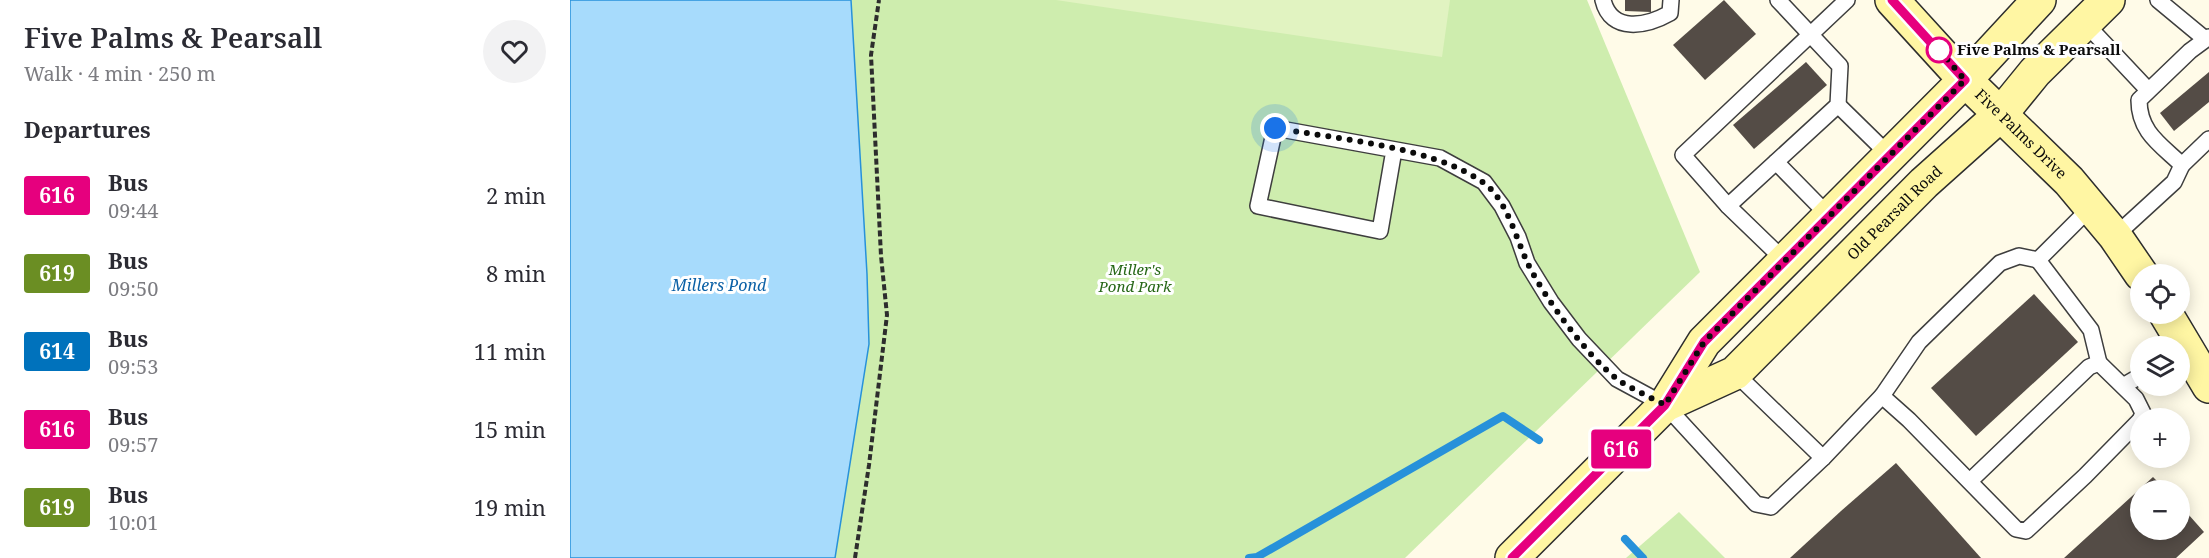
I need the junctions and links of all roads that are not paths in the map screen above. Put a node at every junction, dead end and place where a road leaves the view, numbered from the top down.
1 (1603, 0) edge
2 (1671, 0) edge
3 (1778, 0) edge
4 (1847, 0) edge
5 (1892, 0) edge
6 (2039, 0) edge
7 (2108, 0) edge
8 (2158, 0) edge
9 (2085, 23) junction
10 (1811, 33) junction
11 (2207, 38) edge
12 (1965, 80) junction
13 (2148, 90) junction
14 (1838, 105) junction
15 (2000, 115) junction
16 (2209, 139) edge
17 (1394, 150) junction
18 (1888, 154) junction
19 (1776, 162) junction
20 (2182, 165) junction
21 (1728, 206) junction
22 (2091, 207) junction
23 (1829, 216) junction
24 (2115, 236) junction
25 (2038, 260) junction
26 (1785, 261) junction
27 (2134, 264) edge
28 (2190, 360) edge
29 (2099, 363) junction
30 (1735, 373) junction
31 (2130, 382) edge
32 (2123, 386) junction
33 (2209, 386) edge
34 (1882, 396) junction
35 (1665, 405) junction
36 (2141, 408) edge
37 (2130, 430) edge
38 (1822, 458) junction
39 (1970, 481) junction
40 (1512, 558) edge

1 - 2 lane
3 - 10 lane
4 - 10 lane
5 - 12 main road, Five Palms Drive
6 - 12 main road, Old Pearsall Road
7 - 9 main road, Old Pearsall Road
8 - 11 lane
9 - 13 lane
9 - 15 main road, Old Pearsall Road
10 - 14 lane
10 - 21 lane
11 - 13 lane
12 - 15 main road, Five Palms Drive
12 - 18 main road, Old Pearsall Road
13 - 20 lane
14 - 18 lane
14 - 19 lane
15 - 22 main road, Five Palms Drive
15 - 30 main road, Old Pearsall Road
16 - 20 lane
17 - 17 lane
17 - 35 lane
18 - 23 main road, Old Pearsall Road
19 - 21 lane
19 - 23 lane
20 - 24 lane
21 - 26 lane
22 - 24 main road, Five Palms Drive
22 - 25 lane
23 - 26 main road, Old Pearsall Road
24 - 27 main road, Five Palms Drive
25 - 29 lane
25 - 34 lane
26 - 35 main road, Old Pearsall Road
28 - 33 main road
29 - 32 lane
29 - 39 lane
30 - 35 main road, Old Pearsall Road
30 - 38 lane
31 - 32 lane
32 - 36 lane
34 - 38 lane
34 - 39 lane
35 - 38 lane
35 - 40 main road, Old Pearsall Road
37 - 39 lane

